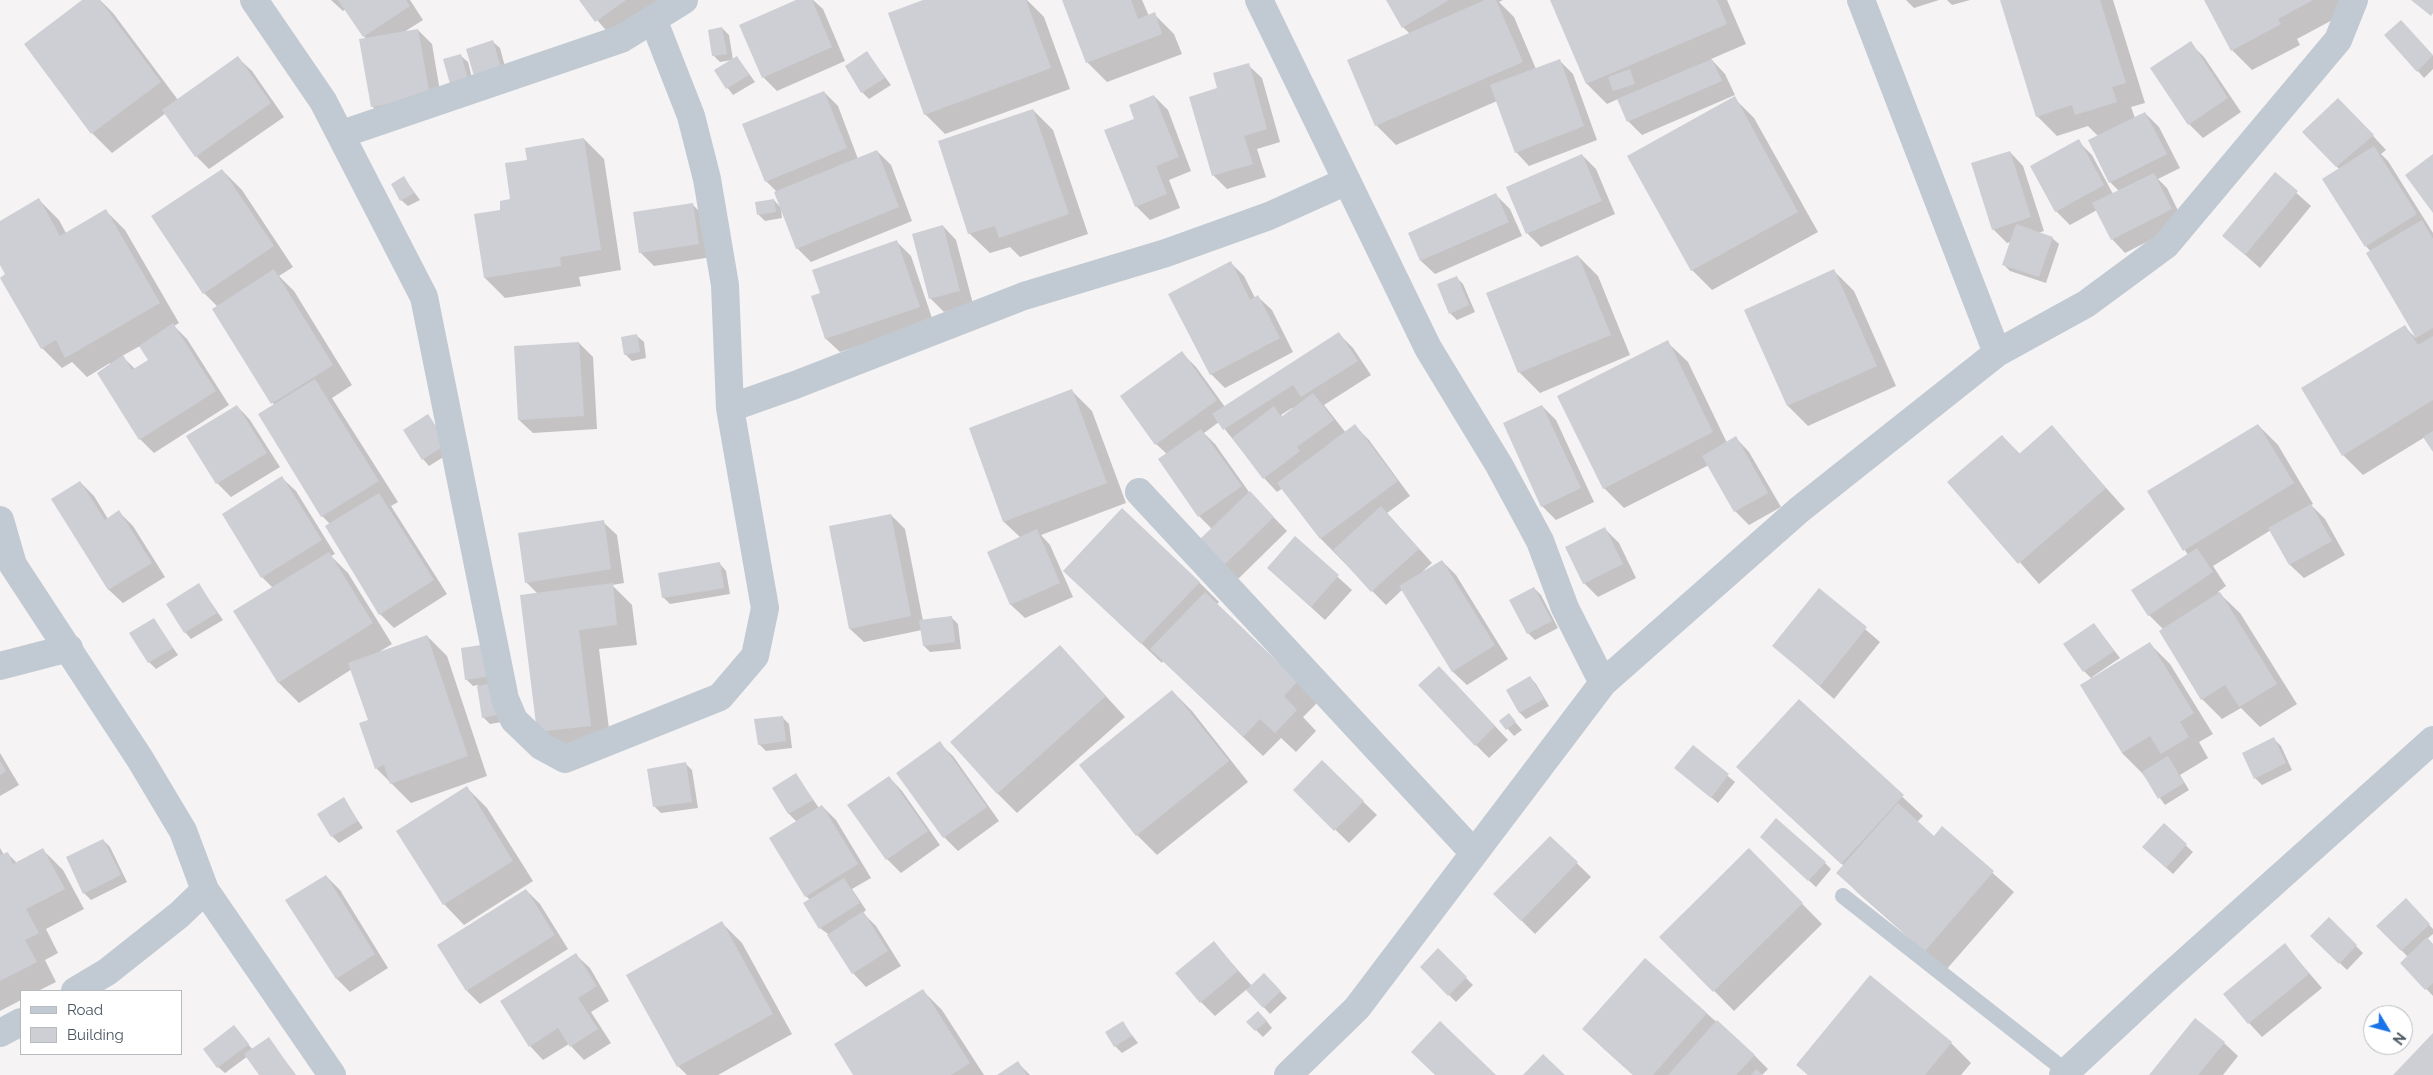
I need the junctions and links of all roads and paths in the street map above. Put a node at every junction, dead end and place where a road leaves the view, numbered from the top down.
1 (254, 0) edge
2 (684, 0) edge
3 (1259, 0) edge
4 (1861, 0) edge
5 (2354, 0) edge
6 (653, 19) junction
7 (342, 134) junction
8 (1347, 182) junction
9 (1997, 353) junction
10 (730, 408) junction
11 (1139, 492) dead end
12 (0, 520) edge
13 (69, 648) junction
14 (0, 666) edge
15 (1603, 683) junction
16 (2433, 740) edge
17 (1474, 853) junction
18 (204, 890) junction
19 (1843, 896) dead end
20 (77, 990) edge
21 (20, 1023) edge
22 (0, 1033) edge
23 (2065, 1073) edge
24 (332, 1075) edge
25 (1288, 1075) edge

1 - 7 street
2 - 6 street
3 - 8 street
4 - 9 street
5 - 9 street
6 - 7 street
6 - 10 street
7 - 10 street
8 - 10 street
8 - 15 street
9 - 15 street
11 - 17 street
12 - 13 street
13 - 14 street
13 - 18 street
15 - 17 street
16 - 23 street
17 - 25 street
18 - 20 street
18 - 24 street
19 - 23 lane
21 - 22 street

